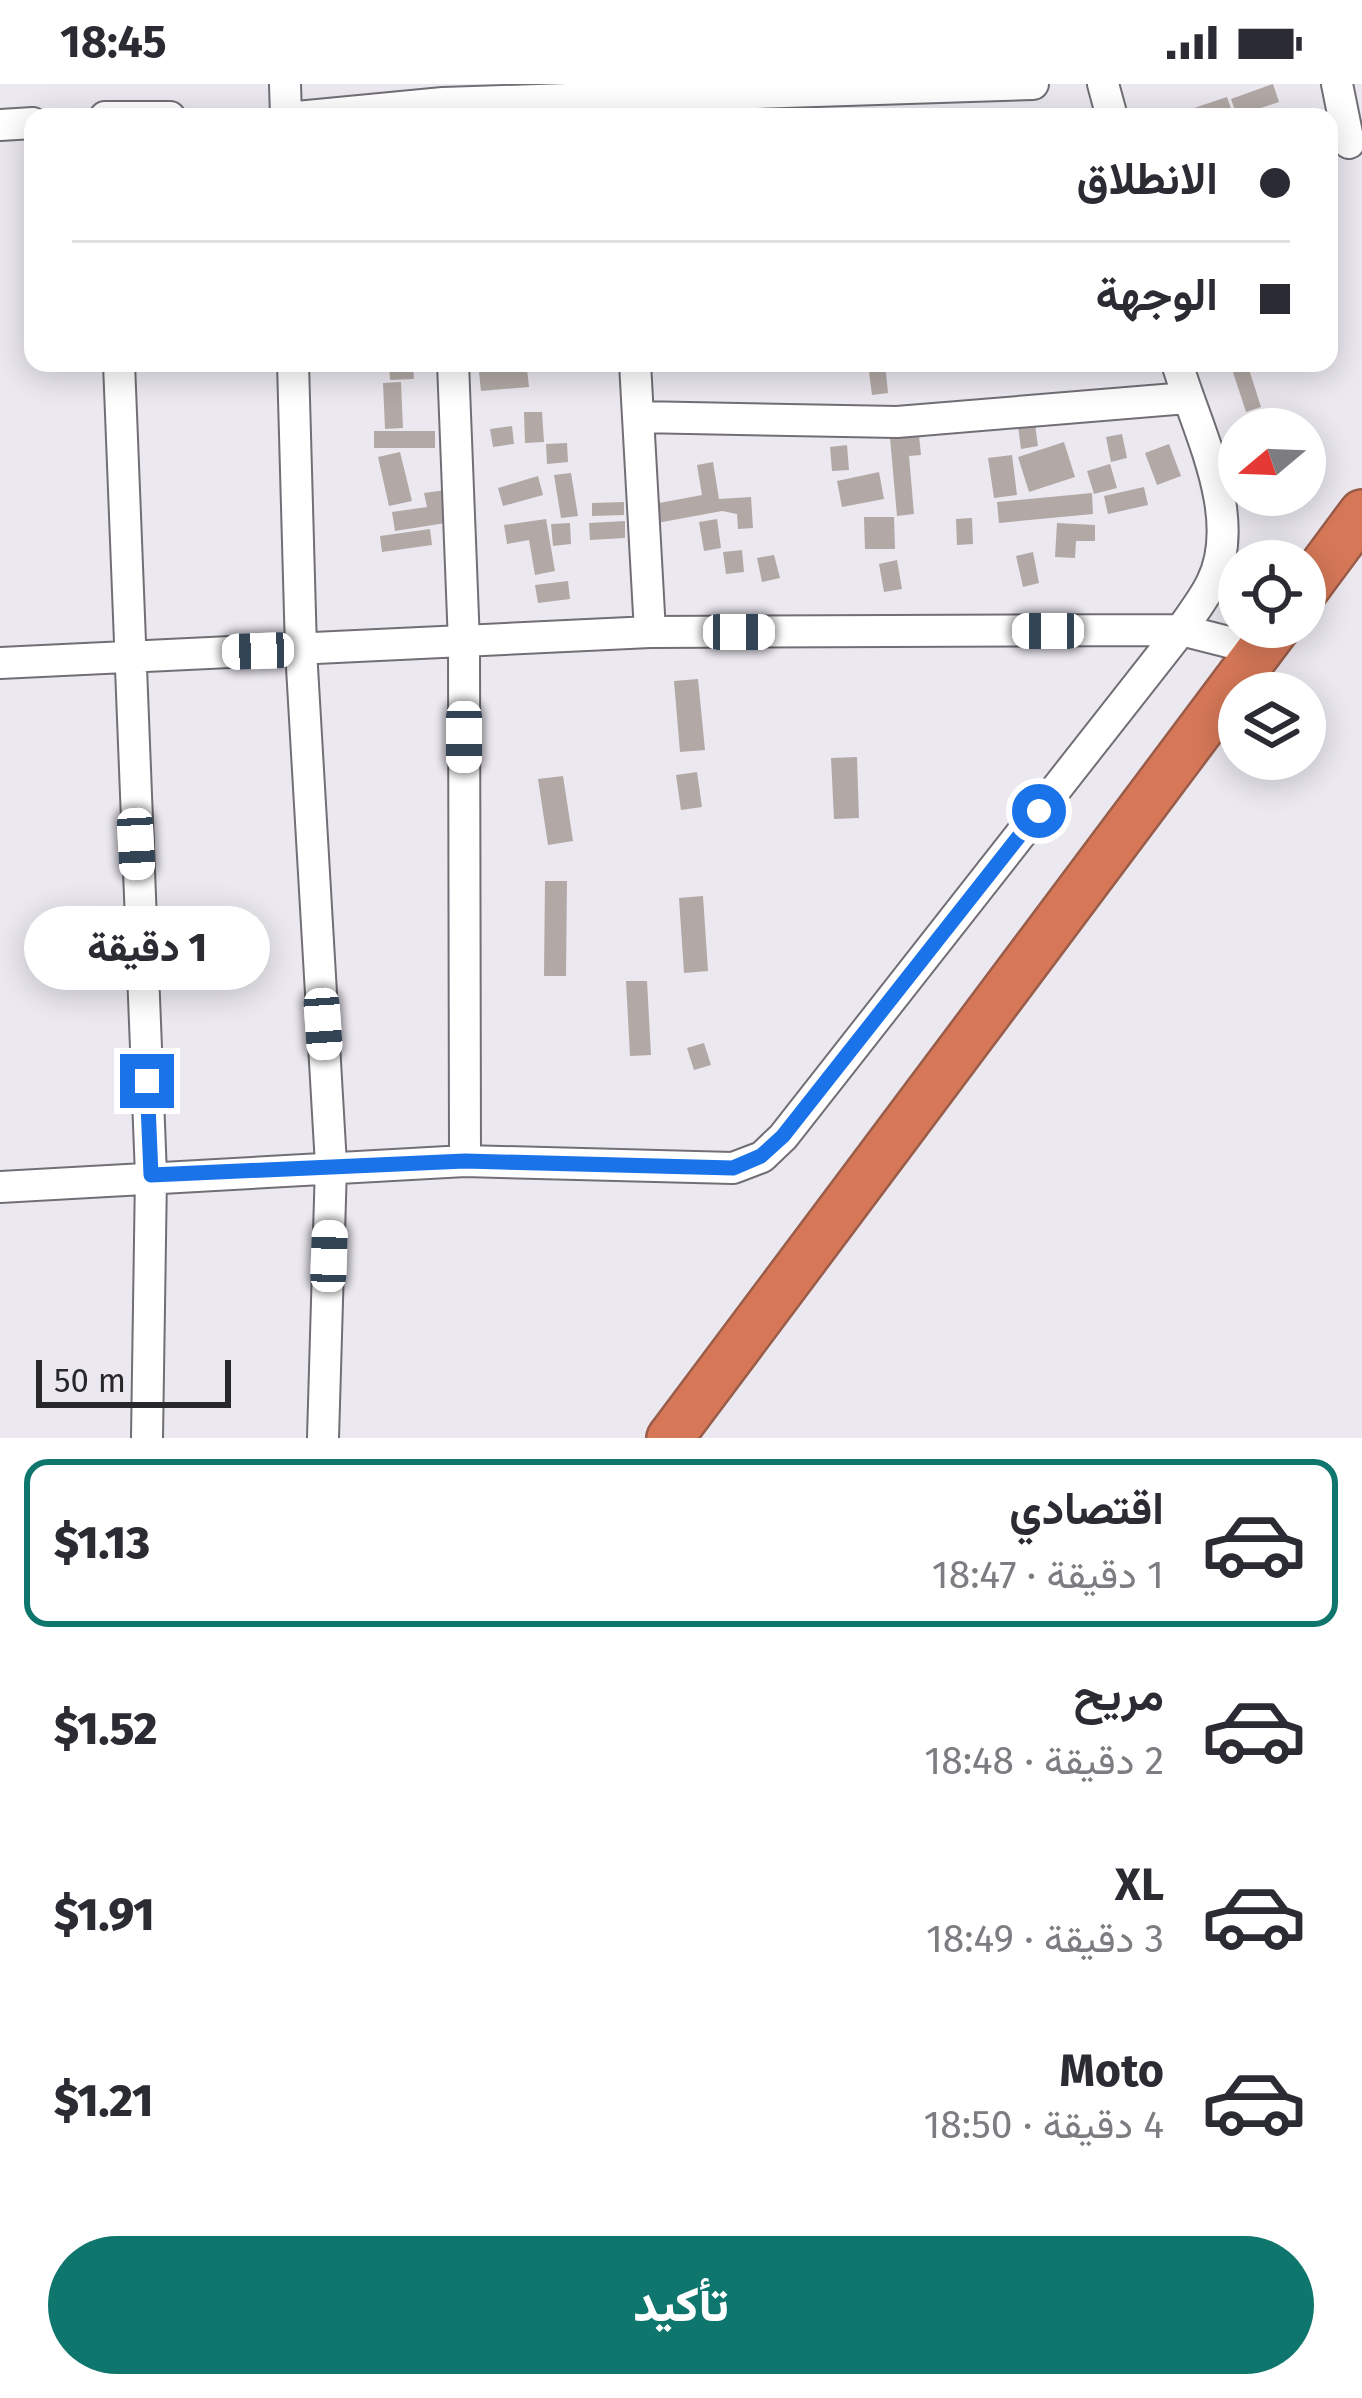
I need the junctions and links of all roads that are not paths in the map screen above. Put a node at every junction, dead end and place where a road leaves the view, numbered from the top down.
1 (1033, 84) edge
2 (1337, 84) edge
3 (623, 100) edge
4 (443, 101) edge
5 (379, 108) edge
6 (1347, 149) edge
7 (119, 372) edge
8 (293, 372) edge
9 (453, 372) edge
10 (635, 372) edge
11 (1180, 372) edge
12 (1187, 398) junction
13 (638, 418) junction
14 (1362, 513) edge
15 (1326, 562) edge
16 (1181, 630) junction
17 (650, 632) junction
18 (1218, 633) edge
19 (464, 643) junction
20 (1262, 648) edge
21 (301, 650) junction
22 (128, 656) junction
23 (0, 663) edge
24 (465, 1161) junction
25 (332, 1165) junction
26 (151, 1175) junction
27 (0, 1187) edge
28 (146, 1438) edge
29 (323, 1438) edge
30 (670, 1438) edge

1 - 3 street
2 - 6 street
3 - 4 street
4 - 5 street
7 - 22 street
8 - 21 street
9 - 19 street
10 - 13 street
11 - 12 street
12 - 13 street
12 - 16 street
13 - 17 street
14 - 15 highway
16 - 17 street
16 - 18 street
16 - 24 street
17 - 19 street
19 - 21 street
19 - 24 street
20 - 30 highway
21 - 22 street
21 - 25 street
22 - 23 street
22 - 26 street
24 - 25 street
25 - 26 street
25 - 29 street
26 - 27 street
26 - 28 street

